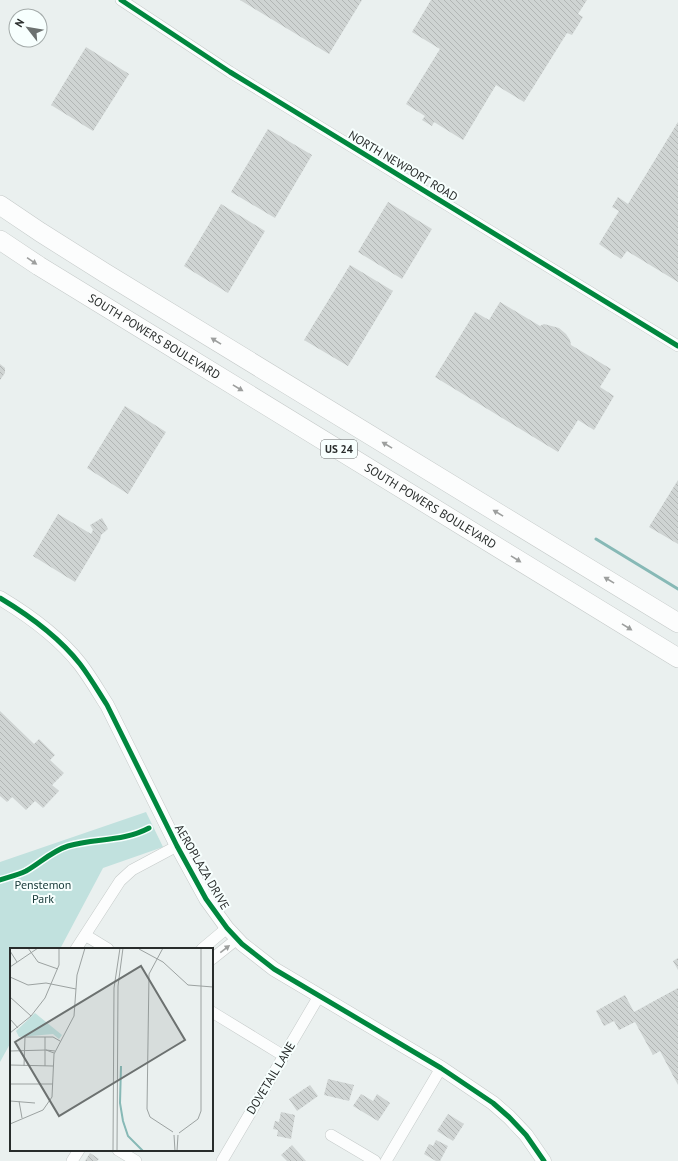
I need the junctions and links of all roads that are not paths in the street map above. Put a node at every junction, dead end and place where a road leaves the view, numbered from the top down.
1 (121, 0) edge
2 (0, 205) edge
3 (0, 240) edge
4 (678, 346) edge
5 (0, 598) edge
6 (678, 623) edge
7 (678, 658) edge
8 (177, 846) junction
9 (227, 928) junction
10 (85, 935) junction
11 (237, 939) junction
12 (77, 948) edge
13 (106, 948) edge
14 (203, 948) edge
15 (213, 958) edge
16 (319, 996) junction
17 (213, 1013) edge
18 (284, 1056) junction
19 (441, 1068) junction
20 (331, 1135) dead end
21 (78, 1151) edge
22 (120, 1151) edge
23 (72, 1161) edge
24 (136, 1161) edge
25 (222, 1161) edge
26 (376, 1161) edge
27 (386, 1161) edge
28 (544, 1161) edge

1 - 4 street, NORTH NEWPORT ROAD
6 -> 2 highway, US 24
3 -> 7 highway, SOUTH POWERS BOULEVARD / US 24
5 - 8 street, AEROPLAZA DRIVE
8 - 9 street, AEROPLAZA DRIVE
8 - 10 street
9 - 11 street, AEROPLAZA DRIVE
9 - 14 street
10 - 12 street
10 - 13 street
15 -> 11 street
11 - 16 street, AEROPLAZA DRIVE
16 - 18 street, DOVETAIL LANE
16 - 19 street, AEROPLAZA DRIVE
17 - 18 street
18 - 25 street, DOVETAIL LANE
19 - 27 street
19 - 28 street, AEROPLAZA DRIVE
20 - 26 street
21 - 23 street
22 - 24 street

